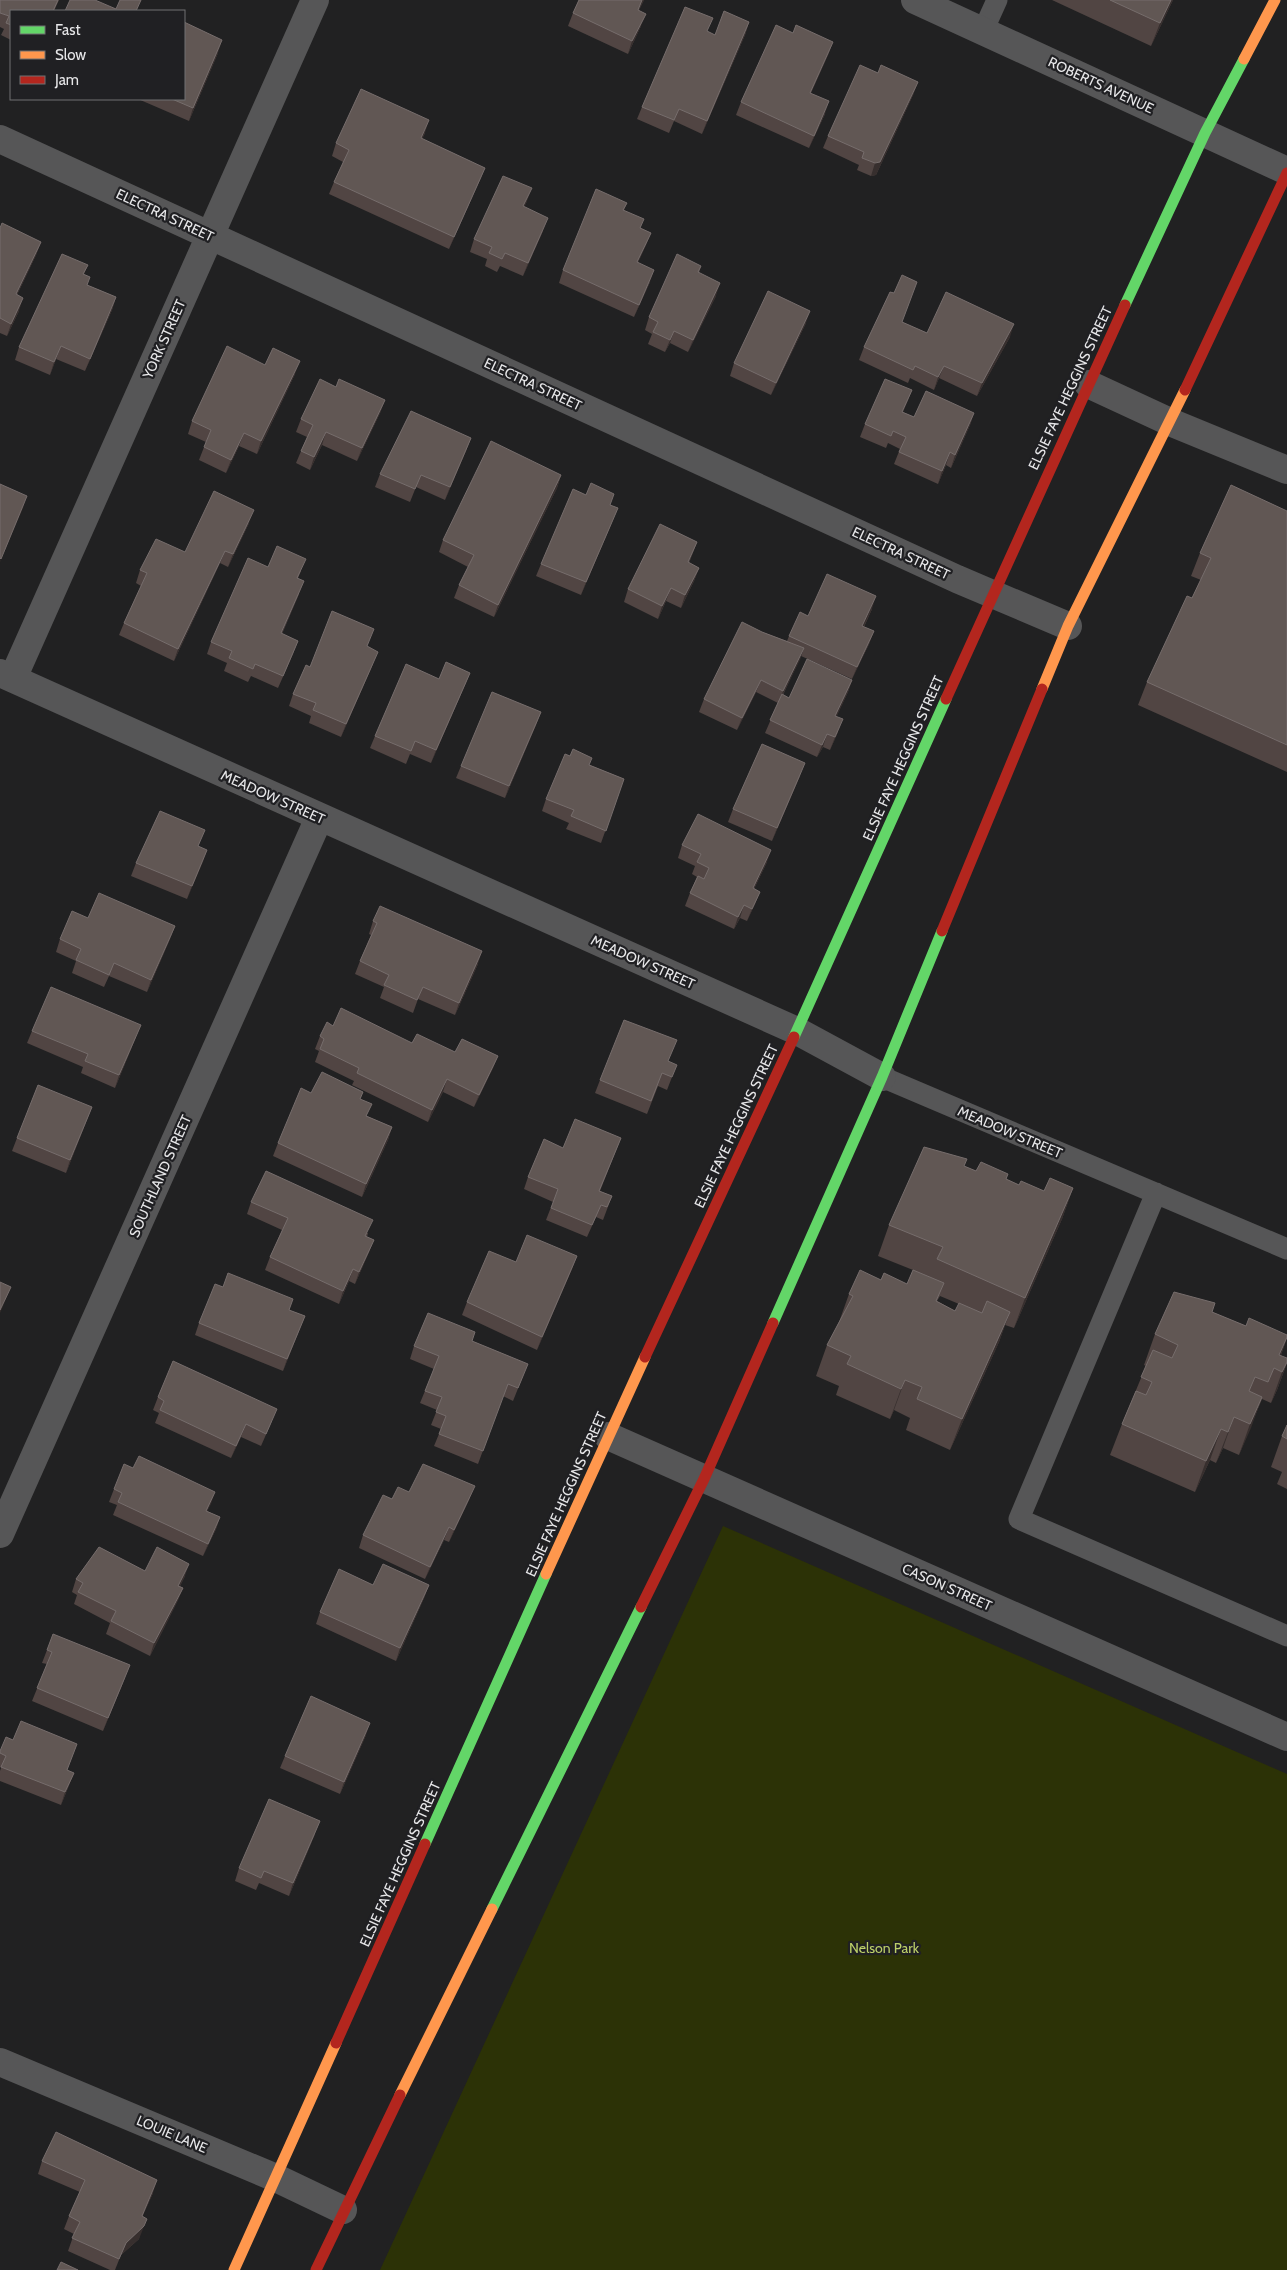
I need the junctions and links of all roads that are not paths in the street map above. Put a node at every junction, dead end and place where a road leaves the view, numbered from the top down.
1 (315, 0) edge
2 (915, 0) edge
3 (997, 0) edge
4 (1275, 0) edge
5 (983, 31) junction
6 (1205, 133) junction
7 (0, 139) edge
8 (1287, 172) edge
9 (210, 235) junction
10 (1088, 384) junction
11 (1170, 422) junction
12 (1287, 470) edge
13 (993, 594) junction
14 (1068, 626) junction
15 (7, 676) edge
16 (319, 818) junction
17 (797, 1031) junction
18 (882, 1077) junction
19 (1156, 1194) junction
20 (1287, 1249) edge
21 (608, 1436) junction
22 (704, 1479) junction
23 (0, 1534) edge
24 (1287, 1636) edge
25 (1287, 1737) edge
26 (0, 2062) edge
27 (276, 2178) junction
28 (343, 2210) junction
29 (234, 2270) edge
30 (316, 2270) edge

1 - 9 street, YORK STREET
2 - 5 street, ROBERTS AVENUE
3 - 5 lane
4 - 6 main road, ELSIE FAYE HEGGINS STREET
5 - 6 street, ROBERTS AVENUE
6 - 8 street, ROBERTS AVENUE
6 - 10 main road, ELSIE FAYE HEGGINS STREET
7 - 9 street, ELECTRA STREET
8 - 11 main road
9 - 13 street, ELECTRA STREET
9 - 15 street, YORK STREET
10 - 11 street
10 - 13 main road, ELSIE FAYE HEGGINS STREET
11 - 12 street
11 - 14 main road
13 - 14 street, ELECTRA STREET
13 - 17 main road, ELSIE FAYE HEGGINS STREET
14 - 18 main road
15 - 16 street, MEADOW STREET
16 - 17 street, MEADOW STREET
16 - 23 street, SOUTHLAND STREET
17 - 18 street, MEADOW STREET
17 - 21 main road, ELSIE FAYE HEGGINS STREET
18 - 19 lane, MEADOW STREET
18 - 22 main road
19 - 20 lane, MEADOW STREET
19 - 24 lane
21 - 22 street, CASON STREET
21 - 27 main road, ELSIE FAYE HEGGINS STREET
22 - 25 street, CASON STREET
22 - 28 main road
26 - 27 street, LOUIE LANE
27 - 28 street, LOUIE LANE
27 - 29 main road, ELSIE FAYE HEGGINS STREET
28 - 30 main road

